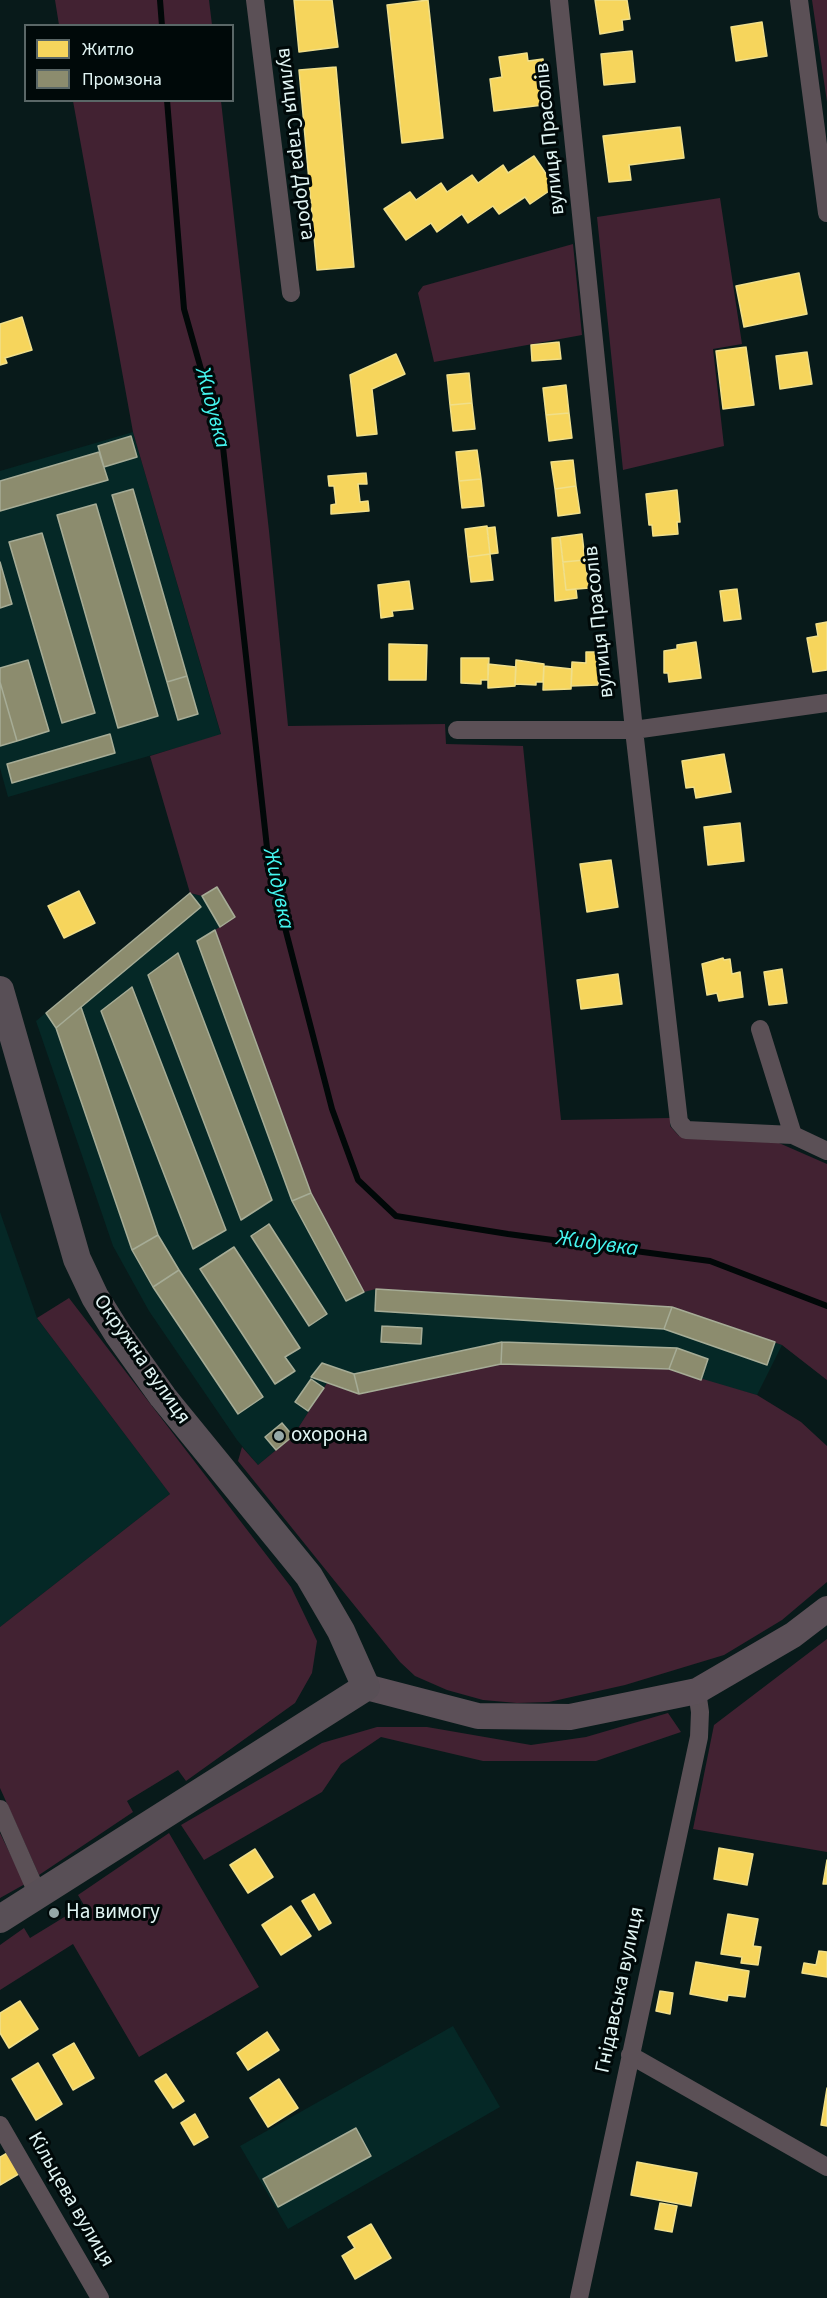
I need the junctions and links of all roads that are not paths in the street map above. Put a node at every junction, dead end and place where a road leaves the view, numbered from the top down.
1 (255, 0) edge
2 (559, 0) edge
3 (799, 0) edge
4 (827, 213) edge
5 (291, 293) dead end
6 (827, 703) edge
7 (457, 730) dead end
8 (634, 730) junction
9 (0, 990) edge
10 (760, 1029) dead end
11 (793, 1135) junction
12 (827, 1151) edge
13 (827, 1609) edge
14 (366, 1688) junction
15 (697, 1691) junction
16 (0, 1809) edge
17 (38, 1895) junction
18 (0, 1919) edge
19 (630, 2055) junction
20 (0, 2125) edge
21 (827, 2167) edge
22 (100, 2298) edge
23 (579, 2298) edge

1 - 5 street, вулиця Стара Дорога
2 - 8 street, вулиця Прасолів
3 - 4 street
6 - 8 street
7 - 8 street
8 - 11 street, вулиця Прасолів
9 - 14 main road, Окружна вулиця
10 - 11 street
11 - 12 street
13 - 15 street
14 - 15 street
14 - 17 main road
15 - 19 street, Гнідавська вулиця
16 - 17 street
17 - 18 main road
19 - 21 street
19 - 23 street, Гнідавська вулиця
20 - 22 street, Кільцева вулиця

